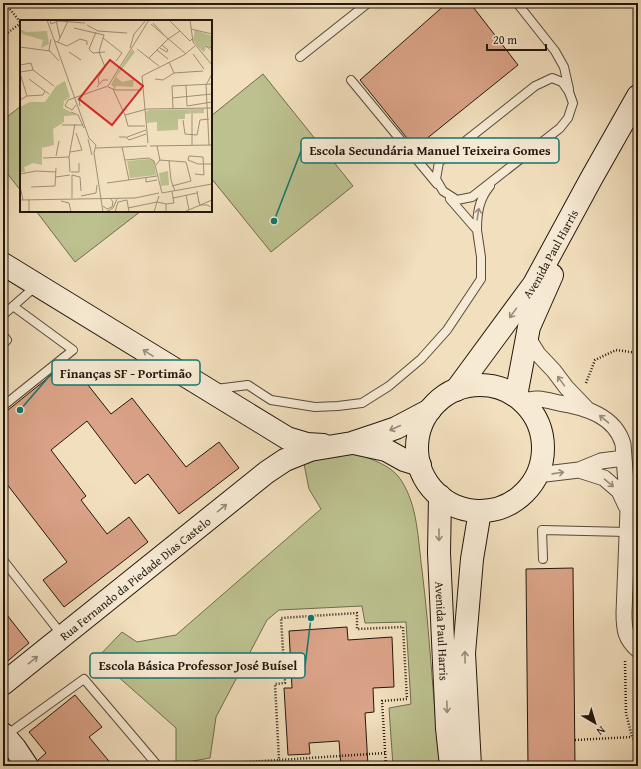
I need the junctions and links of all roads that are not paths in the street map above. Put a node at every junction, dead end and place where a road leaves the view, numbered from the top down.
1 (368, 3) edge
2 (517, 3) edge
3 (300, 57) dead end
4 (351, 80) dead end
5 (638, 80) edge
6 (573, 103) junction
7 (635, 110) edge
8 (498, 176) junction
9 (443, 191) junction
10 (477, 230) junction
11 (3, 264) edge
12 (38, 285) junction
13 (13, 306) junction
14 (3, 315) edge
15 (3, 335) edge
16 (528, 338) junction
17 (3, 344) edge
18 (209, 390) junction
19 (456, 390) junction
20 (519, 399) junction
21 (3, 406) edge
22 (430, 410) junction
23 (588, 410) junction
24 (258, 419) junction
25 (352, 442) junction
26 (330, 446) junction
27 (624, 458) junction
28 (420, 465) junction
29 (579, 470) junction
30 (267, 472) junction
31 (537, 475) junction
32 (440, 496) junction
33 (480, 510) junction
34 (628, 510) junction
35 (627, 532) junction
36 (543, 559) dead end
37 (3, 560) edge
38 (63, 636) junction
39 (638, 650) edge
40 (3, 684) edge
41 (4, 740) edge
42 (19, 766) edge
43 (27, 766) edge
44 (158, 766) edge
45 (451, 766) edge
46 (470, 766) edge

1 - 3 lane
2 - 6 lane
4 - 9 lane
5 - 7 main road
6 - 8 lane
6 - 9 lane
7 - 16 main road, Avenida Paul Harris
7 -> 19 main road, Avenida Paul Harris
8 - 9 lane
10 -> 8 lane
9 - 10 lane
10 - 18 lane
11 - 12 main road
12 - 13 lane
18 -> 12 main road
13 - 14 lane
13 - 21 lane
15 - 17 lane
16 - 20 main road, Avenida Paul Harris
23 -> 16 street
18 - 24 main road
19 - 20 main road
19 - 22 main road
20 - 23 street
20 - 31 main road
22 -> 25 main road
22 - 28 main road
27 -> 23 street
24 - 26 main road
24 - 30 main road
25 - 26 main road
25 - 28 main road
26 - 30 main road, Rua Fernando da Piedade Dias Castelo
27 - 29 street
27 - 34 street
28 - 32 main road
31 -> 29 street
29 -> 34 street
38 -> 30 main road, Rua Fernando da Piedade Dias Castelo
31 - 33 main road
32 - 33 main road
32 -> 45 main road, Avenida Paul Harris
46 -> 33 main road, Avenida Paul Harris
34 - 35 street
35 - 36 lane
35 - 39 street
37 - 38 lane
40 -> 38 main road, Rua Fernando da Piedade Dias Castelo
41 - 42 main road
41 - 43 main road
41 - 44 lane

